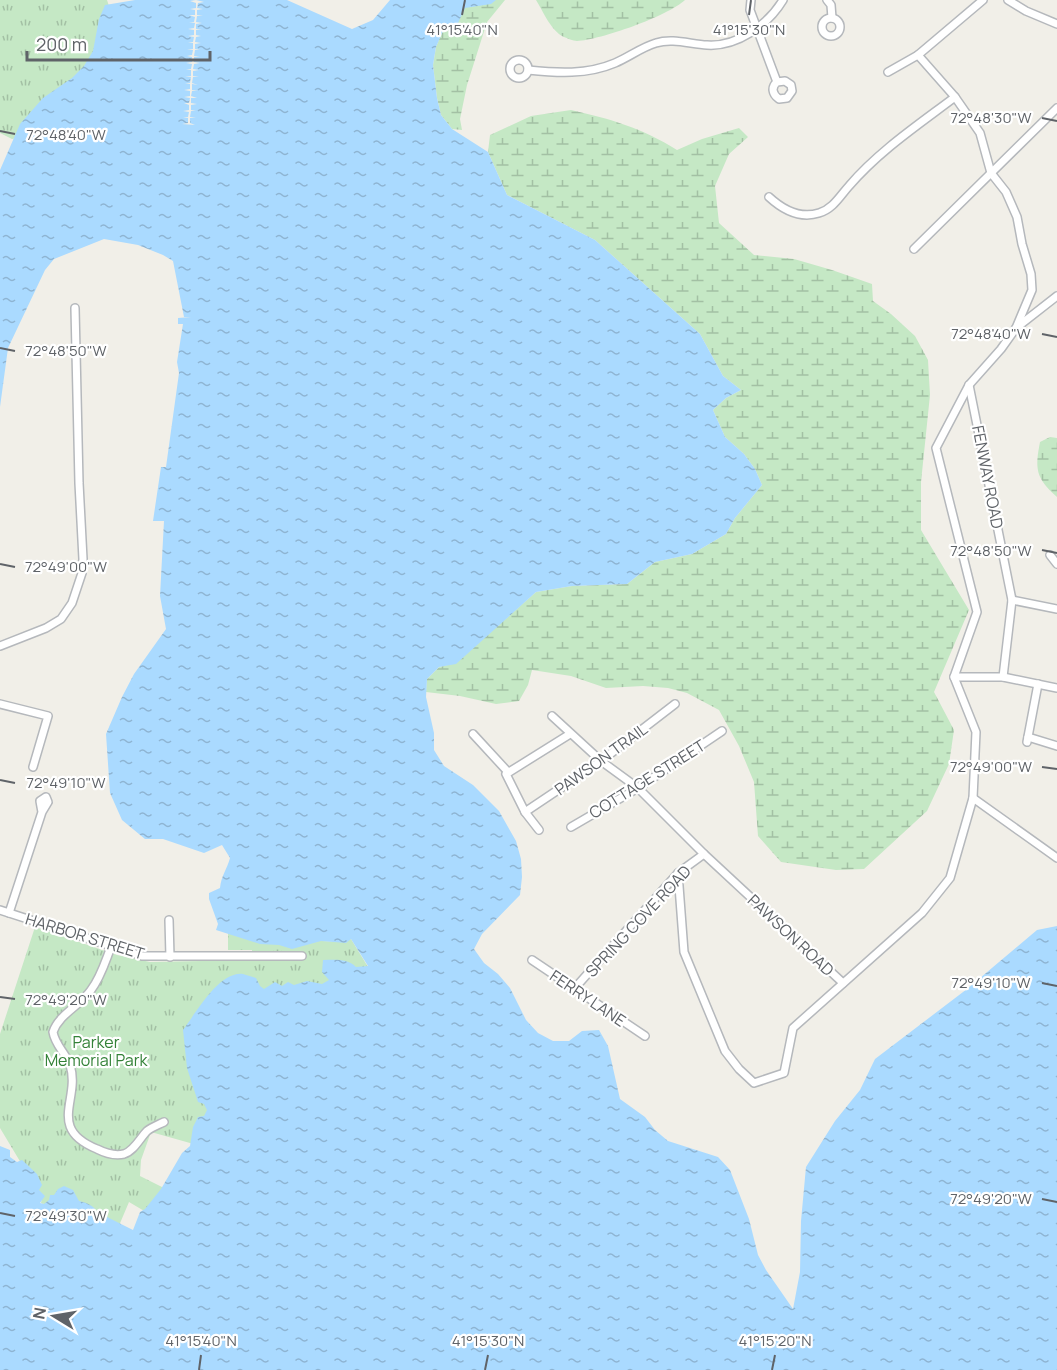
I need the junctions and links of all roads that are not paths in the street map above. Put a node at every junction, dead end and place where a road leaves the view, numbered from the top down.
1 (751, 0) edge
2 (783, 0) edge
3 (827, 0) edge
4 (983, 0) edge
5 (1008, 0) edge
6 (832, 18) dead end
7 (1057, 24) edge
8 (757, 28) junction
9 (918, 55) junction
10 (528, 70) dead end
11 (888, 72) dead end
12 (777, 82) dead end
13 (955, 97) junction
14 (1057, 108) edge
15 (990, 173) junction
16 (769, 197) dead end
17 (914, 249) dead end
18 (1057, 296) edge
19 (75, 308) dead end
20 (1016, 328) junction
21 (969, 385) junction
22 (1050, 555) dead end
23 (1057, 564) edge
24 (1012, 600) junction
25 (1057, 609) edge
26 (0, 646) edge
27 (1003, 677) junction
28 (954, 678) junction
29 (1038, 684) junction
30 (1057, 688) edge
31 (0, 704) edge
32 (675, 704) dead end
33 (552, 716) dead end
34 (722, 731) dead end
35 (570, 734) junction
36 (473, 735) dead end
37 (1057, 746) edge
38 (601, 761) junction
39 (33, 767) dead end
40 (508, 772) junction
41 (638, 788) junction
42 (973, 798) junction
43 (42, 812) dead end
44 (525, 812) junction
45 (571, 827) dead end
46 (539, 830) dead end
47 (704, 854) junction
48 (1057, 858) edge
49 (678, 873) junction
50 (0, 910) edge
51 (9, 913) junction
52 (170, 920) dead end
53 (111, 947) junction
54 (302, 956) dead end
55 (170, 957) junction
56 (532, 960) dead end
57 (843, 983) junction
58 (574, 989) junction
59 (645, 1036) dead end
60 (164, 1122) dead end

1 - 8 street
2 - 8 street
3 - 6 street
4 - 9 street
5 - 7 street
8 - 10 street
8 - 12 street
9 - 11 street
9 - 13 street
13 - 15 street
13 - 16 street
14 - 15 street
15 - 17 street
15 - 20 street
18 - 20 street
19 - 26 street
20 - 21 street
21 - 24 street, FENWAY ROAD
21 - 28 street
22 - 23 street
24 - 25 street
24 - 27 street, FENWAY ROAD
27 - 28 street
27 - 29 street
28 - 42 street, PAWSON ROAD
29 - 30 street
29 - 37 street
31 - 39 street
32 - 38 street, PAWSON TRAIL
33 - 35 street, PAWSON ROAD
34 - 41 street, COTTAGE STREET
35 - 38 street, PAWSON ROAD
35 - 40 street
36 - 40 street
38 - 41 street, PAWSON ROAD
38 - 44 street, PAWSON TRAIL
40 - 44 street
41 - 45 street, COTTAGE STREET
41 - 47 street, PAWSON ROAD
42 - 48 street
42 - 57 street, PAWSON ROAD
43 - 51 street
44 - 46 street
47 - 49 street, SPRING COVE ROAD
47 - 57 street, PAWSON ROAD
49 - 57 street
49 - 58 street, SPRING COVE ROAD
50 - 51 street, HARBOR STREET
51 - 53 street, HARBOR STREET
52 - 55 street, HARBOR STREET
53 - 55 street, HARBOR STREET
53 - 60 street
54 - 55 street, HARBOR STREET
56 - 58 street, FERRY LANE
58 - 59 street, FERRY LANE

